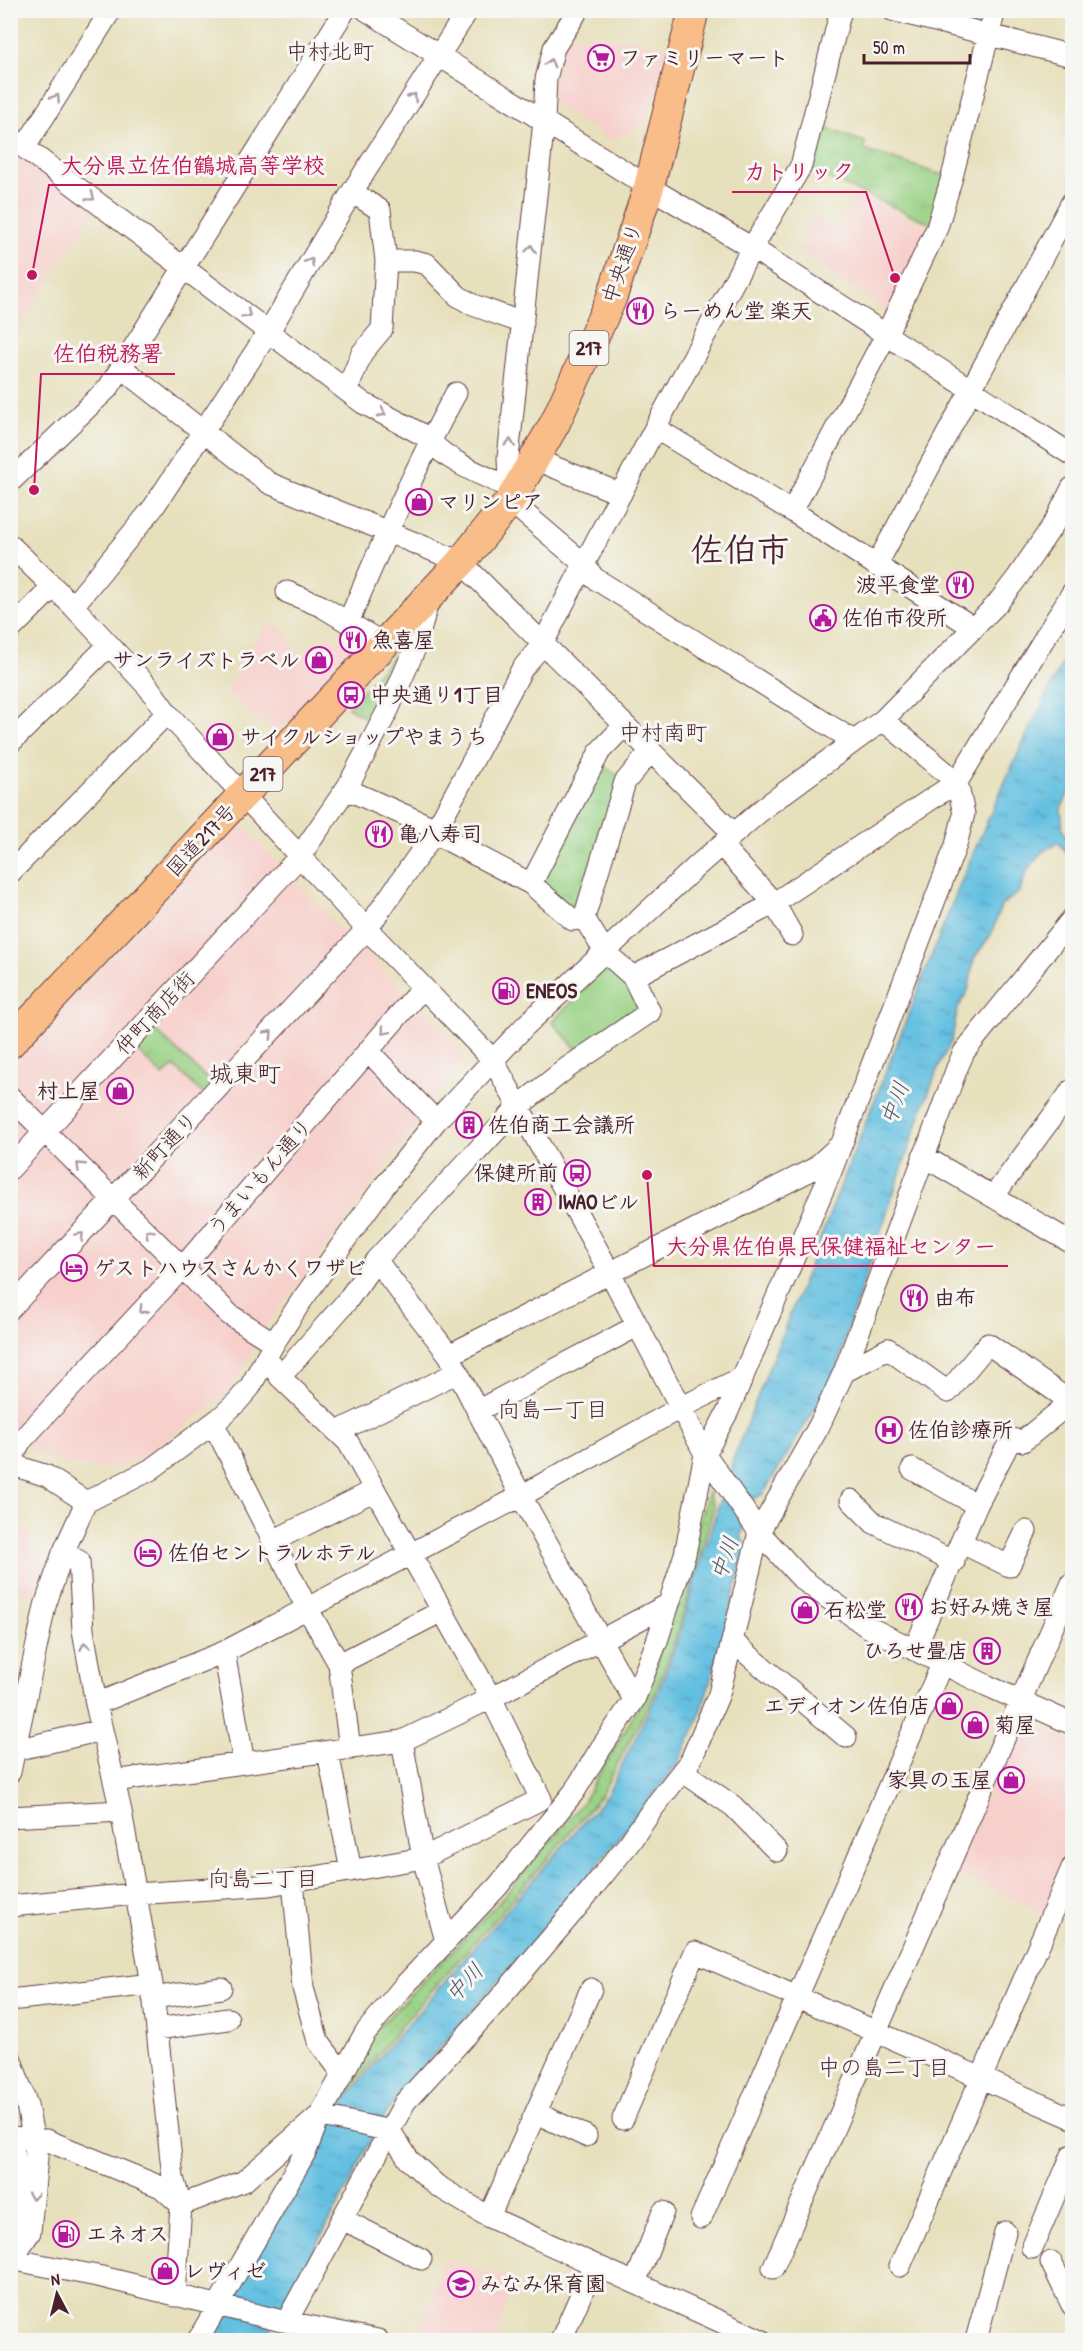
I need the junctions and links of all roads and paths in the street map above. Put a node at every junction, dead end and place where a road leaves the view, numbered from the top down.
1 (111, 10) edge
2 (345, 10) edge
3 (366, 10) edge
4 (468, 10) edge
5 (578, 10) edge
6 (694, 10) edge
7 (841, 10) edge
8 (892, 10) edge
9 (995, 10) edge
10 (989, 34) junction
11 (440, 56) junction
12 (1072, 56) edge
13 (544, 121) junction
14 (18, 142) edge
15 (649, 187) junction
16 (352, 192) junction
17 (1072, 202) edge
18 (752, 248) junction
19 (386, 261) junction
20 (185, 266) junction
21 (523, 323) junction
22 (269, 331) junction
23 (886, 335) junction
24 (122, 368) junction
25 (970, 389) junction
26 (347, 390) junction
27 (456, 393) dead end
28 (655, 428) junction
29 (203, 431) junction
30 (430, 440) junction
31 (1072, 455) edge
32 (534, 459) junction
33 (10, 482) edge
34 (1072, 488) edge
35 (509, 494) junction
36 (621, 494) junction
37 (792, 512) junction
38 (387, 530) junction
39 (10, 545) edge
40 (461, 562) junction
41 (584, 564) junction
42 (876, 566) junction
43 (52, 588) junction
44 (287, 592) dead end
45 (1072, 593) edge
46 (429, 596) junction
47 (73, 606) junction
48 (348, 622) junction
49 (974, 628) junction
50 (10, 630) edge
51 (384, 644) junction
52 (109, 645) junction
53 (542, 645) junction
54 (167, 713) junction
55 (883, 720) junction
56 (624, 726) junction
57 (854, 741) junction
58 (10, 743) edge
59 (650, 752) junction
60 (957, 782) junction
61 (346, 789) junction
62 (243, 795) junction
63 (435, 831) junction
64 (727, 840) junction
65 (300, 856) junction
66 (10, 873) edge
67 (531, 884) junction
68 (774, 903) junction
69 (584, 918) junction
70 (1072, 919) edge
71 (368, 930) junction
72 (792, 935) dead end
73 (605, 952) junction
74 (633, 977) junction
75 (423, 987) junction
76 (10, 1043) edge
77 (368, 1051) junction
78 (493, 1060) junction
79 (1072, 1090) edge
80 (10, 1097) edge
81 (519, 1106) junction
82 (436, 1121) junction
83 (45, 1132) junction
84 (840, 1145) junction
85 (923, 1156) junction
86 (10, 1169) edge
87 (993, 1197) junction
88 (114, 1199) junction
89 (1072, 1243) edge
90 (376, 1260) junction
91 (183, 1267) junction
92 (609, 1271) junction
93 (10, 1309) edge
94 (638, 1326) junction
95 (270, 1351) junction
96 (453, 1364) junction
97 (844, 1372) junction
98 (280, 1377) junction
99 (743, 1377) junction
100 (1072, 1402) edge
101 (680, 1408) junction
102 (477, 1411) junction
103 (213, 1423) junction
104 (339, 1431) junction
105 (15, 1437) edge
106 (709, 1461) junction
107 (10, 1463) edge
108 (912, 1470) dead end
109 (375, 1490) junction
110 (521, 1496) junction
111 (851, 1500) dead end
112 (86, 1502) junction
113 (977, 1505) junction
114 (756, 1528) junction
115 (1026, 1532) dead end
116 (273, 1541) junction
117 (958, 1552) junction
118 (63, 1553) junction
119 (410, 1553) junction
120 (1072, 1582) edge
121 (669, 1604) junction
122 (307, 1608) junction
123 (442, 1611) junction
124 (601, 1638) junction
125 (733, 1642) junction
126 (914, 1650) junction
127 (224, 1652) junction
128 (339, 1664) junction
129 (942, 1664) junction
130 (491, 1698) junction
131 (634, 1700) junction
132 (1021, 1701) junction
133 (96, 1704) junction
134 (1072, 1724) edge
135 (102, 1730) junction
136 (846, 1737) dead end
137 (402, 1741) junction
138 (350, 1749) junction
139 (328, 1752) junction
140 (12, 1761) edge
141 (244, 1763) junction
142 (682, 1772) junction
143 (114, 1781) junction
144 (121, 1811) junction
145 (10, 1817) edge
146 (777, 1851) dead end
147 (423, 1858) junction
148 (1072, 1868) edge
149 (351, 1871) junction
150 (293, 1881) junction
151 (135, 1894) junction
152 (10, 1906) edge
153 (446, 1941) junction
154 (222, 1988) dead end
155 (591, 1989) dead end
156 (153, 1991) junction
157 (796, 1996) junction
158 (10, 2000) edge
159 (228, 2019) dead end
160 (157, 2029) junction
161 (876, 2031) junction
162 (10, 2057) edge
163 (343, 2074) junction
164 (981, 2078) junction
165 (536, 2113) junction
166 (322, 2116) junction
167 (1072, 2118) edge
168 (623, 2119) dead end
169 (386, 2131) junction
170 (586, 2136) dead end
171 (12, 2146) edge
172 (35, 2148) junction
173 (279, 2150) junction
174 (1072, 2155) edge
175 (298, 2163) junction
176 (181, 2205) junction
177 (663, 2212) dead end
178 (489, 2217) junction
179 (701, 2218) dead end
180 (342, 2219) junction
181 (1005, 2232) dead end
182 (1032, 2248) dead end
183 (421, 2259) dead end
184 (11, 2262) edge
185 (1051, 2262) dead end
186 (594, 2265) junction
187 (900, 2266) dead end
188 (773, 2268) dead end
189 (635, 2283) junction
190 (175, 2296) junction
191 (1072, 2305) edge
192 (221, 2306) junction
193 (283, 2321) junction
194 (198, 2340) edge
195 (378, 2340) edge
196 (561, 2340) edge
197 (761, 2340) edge
198 (976, 2340) edge

14 -> 1 street
2 - 20 street
3 - 11 street
4 - 11 street
13 -> 5 street
6 - 15 highway, 中央通り / 217
7 - 18 street, 新町通り
8 - 10 street
9 - 10 street
10 - 12 street
10 - 23 street
11 - 13 street
16 -> 11 street
13 - 15 street
21 -> 13 street
14 -> 20 street
15 - 18 street
15 - 32 highway, 中央通り / 217
16 - 19 street
22 -> 16 street
17 - 25 street
18 - 23 street
18 - 28 street, 新町通り
19 - 21 street
19 - 26 street
20 -> 22 street
20 - 24 street
35 -> 21 street
22 - 26 street
22 - 29 street
23 - 25 street
23 - 37 street
24 - 29 street
24 - 33 street
25 - 31 street
25 - 42 street
26 -> 30 street
27 - 30 street
28 - 36 street, 新町通り
28 - 37 street
29 - 38 street
29 - 47 street
30 - 35 street
30 - 38 street
32 - 35 highway, 中央通り / 217
32 - 36 street
34 - 49 street
35 - 40 highway, 国道217号 / 217
35 - 41 street
36 - 41 street, 新町通り
37 - 42 street
38 - 40 street
38 - 48 street
39 - 43 street
40 - 46 highway, 国道217号 / 217
40 - 53 street
41 - 53 street, 新町通り
41 - 57 street
42 - 49 street
43 - 47 street
43 - 50 street
44 - 48 street
45 - 60 street
46 - 51 highway, 国道217号 / 217
46 - 61 street, 仲町商店街
47 - 52 street
48 - 51 street
49 - 55 street
51 - 62 highway, 国道217号 / 217
52 - 54 street
52 - 58 street
53 - 56 street
53 - 63 street, 新町通り
54 - 62 street
54 - 66 street
55 - 57 street
55 - 60 street
56 - 59 street
56 - 67 street
57 - 64 street
59 - 64 street
59 - 69 street
60 - 68 street
60 - 84 street
61 - 63 street
61 - 65 street, 仲町商店街
62 - 65 street
62 - 76 highway, 国道217号 / 217
63 - 67 street
63 - 71 street, 新町通り
64 - 68 street
64 - 73 street
65 - 71 street
65 - 83 street, 仲町商店街
67 - 69 street
68 - 72 street
68 - 74 street
69 - 73 street
70 - 85 street
71 - 75 street
88 -> 71 street, 新町通り
73 - 74 street
73 - 78 street
74 - 81 street
75 -> 77 street, うまいもん通り
75 - 78 street
77 - 82 street
77 - 91 street, うまいもん通り
78 - 81 street
78 - 82 street
79 - 87 street
80 - 83 street
81 - 90 street
81 - 92 street
82 - 95 street
83 - 86 street, 仲町商店街
88 -> 83 street
84 - 92 street
84 - 99 street
85 - 87 street
85 - 97 street
87 - 89 street
91 -> 88 street
93 -> 88 street, 新町通り
90 - 96 street
90 - 98 street
91 - 95 street
91 -> 105 street, うまいもん通り
92 - 94 street
92 - 96 street
94 - 101 street
94 - 102 street
95 - 98 street
95 - 103 street
96 - 102 street
96 - 104 street
97 - 100 street
97 - 114 street
98 - 104 street
99 - 101 street
99 - 106 street
100 - 113 street
101 - 106 street
101 - 110 street
102 - 110 street
103 - 112 street
103 - 116 street
104 - 109 street
105 - 107 street, うまいもん通り
106 - 114 street
106 - 121 street
107 - 112 street
108 - 113 street
109 - 116 street
109 - 119 street
110 - 119 street
110 - 124 street
111 - 117 street
112 - 118 street
113 - 117 street
114 - 125 street
114 - 126 street
115 - 117 street
116 - 122 street
117 - 126 street
133 -> 118 street
118 - 140 street
119 - 122 street
119 - 123 street
120 - 132 street
121 - 124 street
121 - 131 street
122 - 127 street
122 - 128 street
123 - 128 street
123 - 130 street
124 - 130 street
124 - 131 street
125 - 136 street
125 - 142 street
126 - 129 street
127 - 133 street
127 - 141 street
128 - 138 street
129 - 132 street
129 - 157 street
130 - 137 street
130 - 147 street
131 - 153 street
132 - 134 street
132 - 161 street
133 - 135 street
135 - 140 street
135 - 143 street
137 - 138 street
137 - 147 street
138 - 139 street
139 - 141 street
139 - 149 street
141 - 143 street
142 - 146 street
142 - 169 street
143 - 144 street
144 - 145 street
144 - 151 street
147 - 149 street
147 - 153 street
148 - 164 street
149 - 150 street
150 - 151 street
150 - 163 street
151 - 152 street
151 - 156 street
153 - 163 street
154 - 156 street
155 - 165 street
156 - 158 street
156 - 160 street
157 - 161 street
157 - 168 street
157 - 179 street
159 - 160 street
160 - 176 street
161 - 164 street
161 - 188 street
162 - 172 street
163 - 166 street
164 - 167 street
164 - 187 street
165 - 170 street
165 - 178 street
166 - 169 street
166 - 173 street
166 - 175 street
169 - 178 street
169 - 180 street
171 - 172 street
171 - 184 street
172 - 176 street
172 -> 184 street
173 - 175 street
173 - 176 street
174 - 182 street
175 - 192 street
176 - 190 street
177 - 189 street
178 - 186 street
180 - 183 street
180 - 193 street
181 - 198 street
184 - 190 street
185 - 191 street
186 - 189 street
186 - 196 street
189 - 197 street
190 - 192 street
192 - 193 street
192 - 194 street
193 - 195 street

